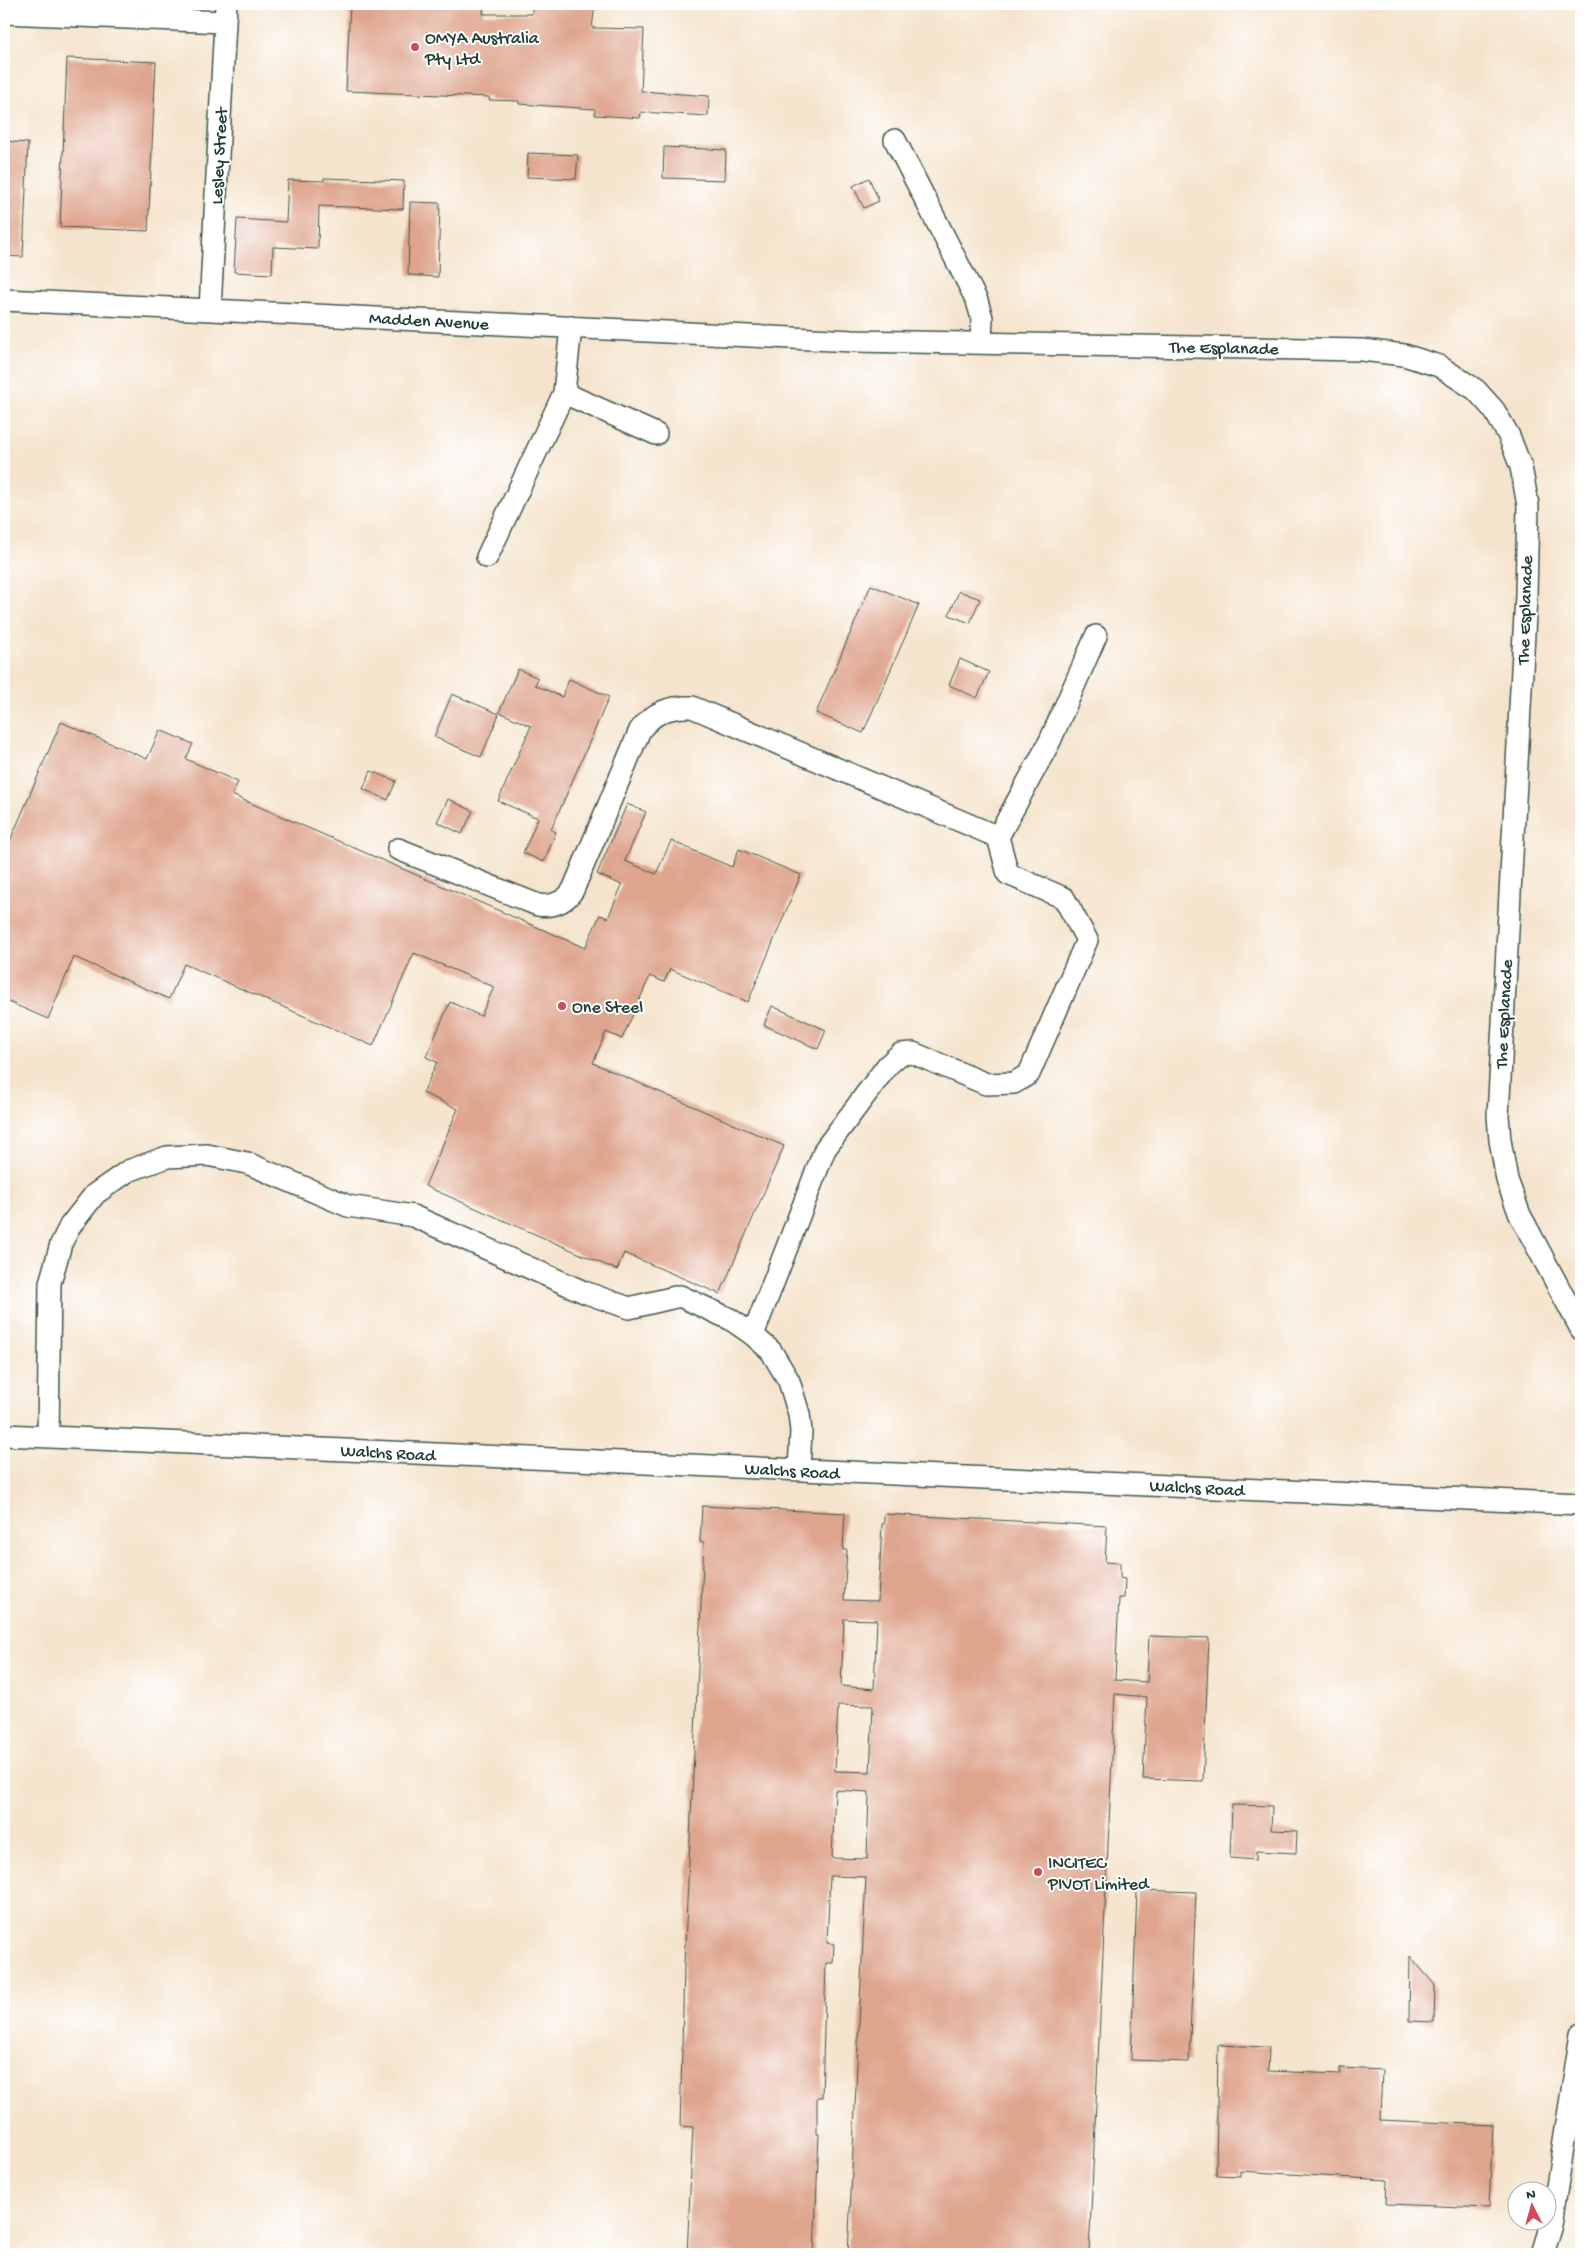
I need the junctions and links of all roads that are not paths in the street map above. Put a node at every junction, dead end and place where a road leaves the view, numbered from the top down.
1 (4, 13) edge
2 (226, 13) edge
3 (895, 140) dead end
4 (4, 300) edge
5 (210, 309) junction
6 (571, 327) junction
7 (853, 341) joint
8 (981, 343) junction
9 (564, 393) junction
10 (656, 434) dead end
11 (487, 557) dead end
12 (1096, 636) dead end
13 (998, 837) junction
14 (398, 849) dead end
15 (1581, 1329) edge
16 (754, 1335) junction
17 (4, 1435) edge
18 (48, 1437) junction
19 (799, 1470) junction
20 (1581, 1504) edge
21 (1581, 2034) edge
22 (1542, 2254) edge

1 - 2 street
2 - 5 street, Lesley Street
3 - 8 street
4 - 5 street, Madden Avenue
5 - 6 street, Madden Avenue
6 - 7 street, Madden Avenue
6 - 9 street
7 - 8 street, The Esplanade
8 - 15 street, The Esplanade
9 - 10 street
9 - 11 street
12 - 13 street
13 - 14 street
13 - 16 street
16 - 18 street
16 - 19 street
17 - 18 street, Walchs Road
18 - 19 street, Walchs Road
19 - 20 street, Walchs Road
21 - 22 street

